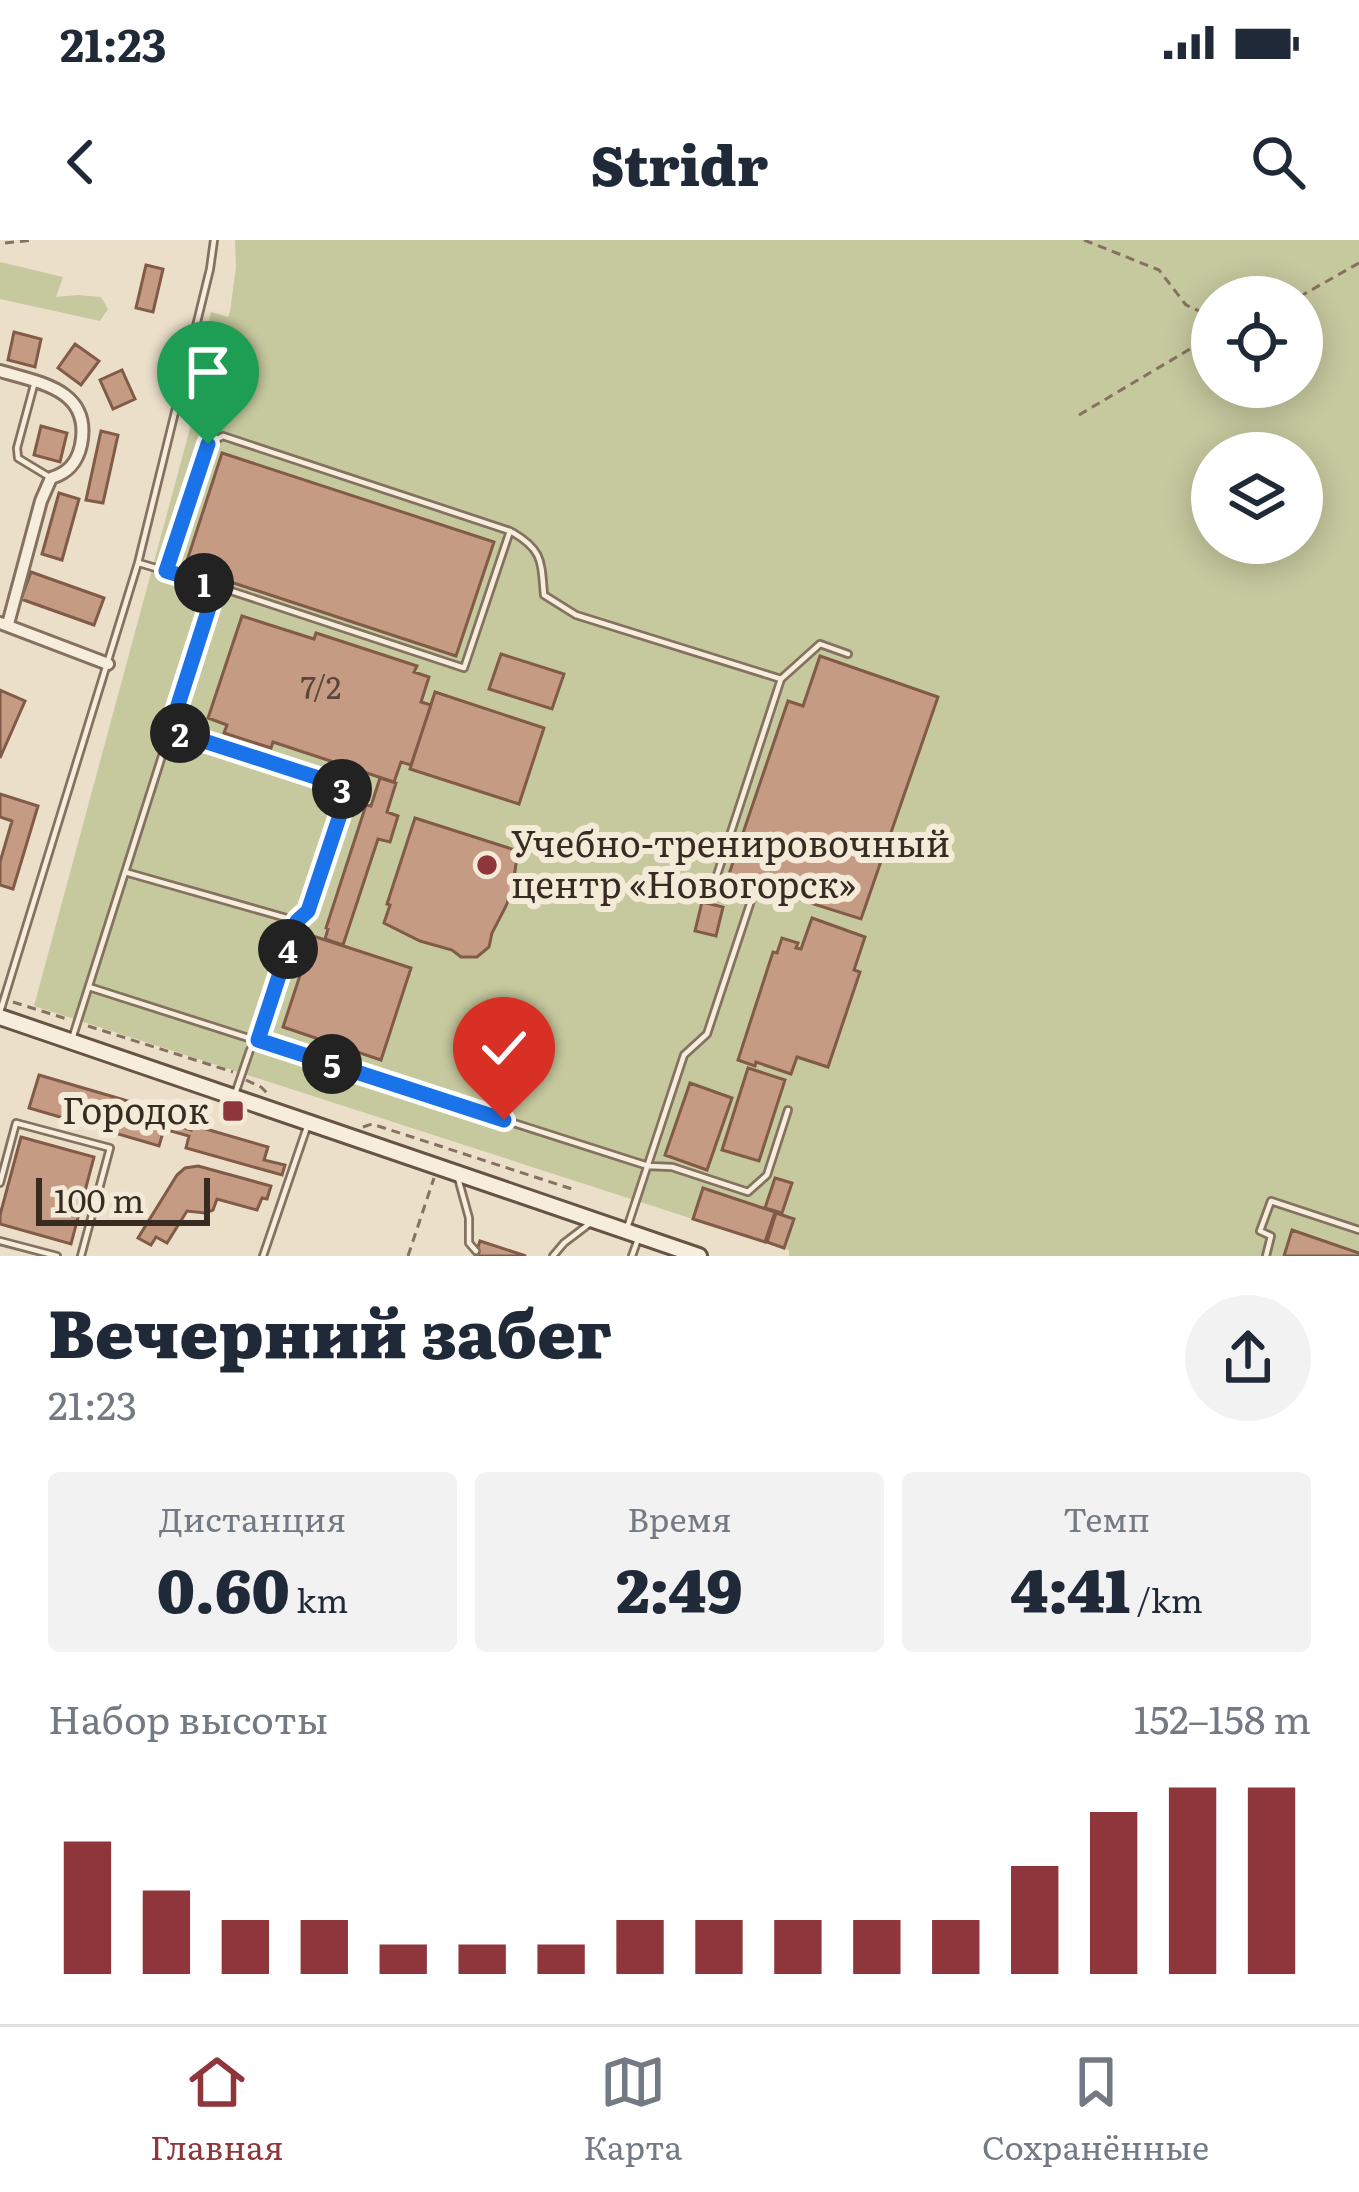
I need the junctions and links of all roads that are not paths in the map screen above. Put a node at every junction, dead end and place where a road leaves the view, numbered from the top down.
1 (214, 240) edge
2 (0, 371) edge
3 (35, 381) junction
4 (51, 478) junction
5 (509, 530) junction
6 (137, 562) junction
7 (166, 571) junction
8 (216, 586) junction
9 (4, 624) edge
10 (848, 654) dead end
11 (108, 664) junction
12 (782, 679) junction
13 (170, 730) junction
14 (125, 872) junction
15 (297, 921) junction
16 (89, 987) junction
17 (0, 1015) edge
18 (258, 1040) junction
19 (71, 1041) junction
20 (234, 1096) junction
21 (788, 1110) dead end
22 (309, 1122) junction
23 (648, 1166) junction
24 (456, 1172) junction
25 (0, 1183) edge
26 (596, 1220) junction
27 (1359, 1230) edge
28 (633, 1233) junction
29 (0, 1240) edge
30 (476, 1251) dead end
31 (57, 1256) edge
32 (81, 1256) edge
33 (263, 1256) edge
34 (553, 1256) edge
35 (632, 1256) edge
36 (699, 1256) edge
37 (1266, 1256) edge

1 - 6 lane
2 - 3 street
3 - 4 lane
3 - 4 street
4 - 9 street
5 - 7 lane
5 - 8 lane
5 - 12 lane
6 - 7 lane
6 - 11 lane
7 - 8 lane
8 - 13 lane
9 - 11 street
10 - 12 lane
11 - 17 lane
12 - 23 lane
13 - 14 lane
13 - 15 lane
14 - 15 lane
14 - 16 lane
15 - 18 lane
16 - 18 lane
16 - 19 lane
17 - 19 street
18 - 20 lane
18 - 23 lane
19 - 20 street
20 - 22 street
21 - 23 lane
22 - 24 street
22 - 33 lane
23 - 28 lane
24 - 26 street
24 - 30 lane
25 - 32 lane
26 - 28 street
26 - 34 lane
27 - 37 lane
28 - 35 lane
28 - 36 street
29 - 31 lane

